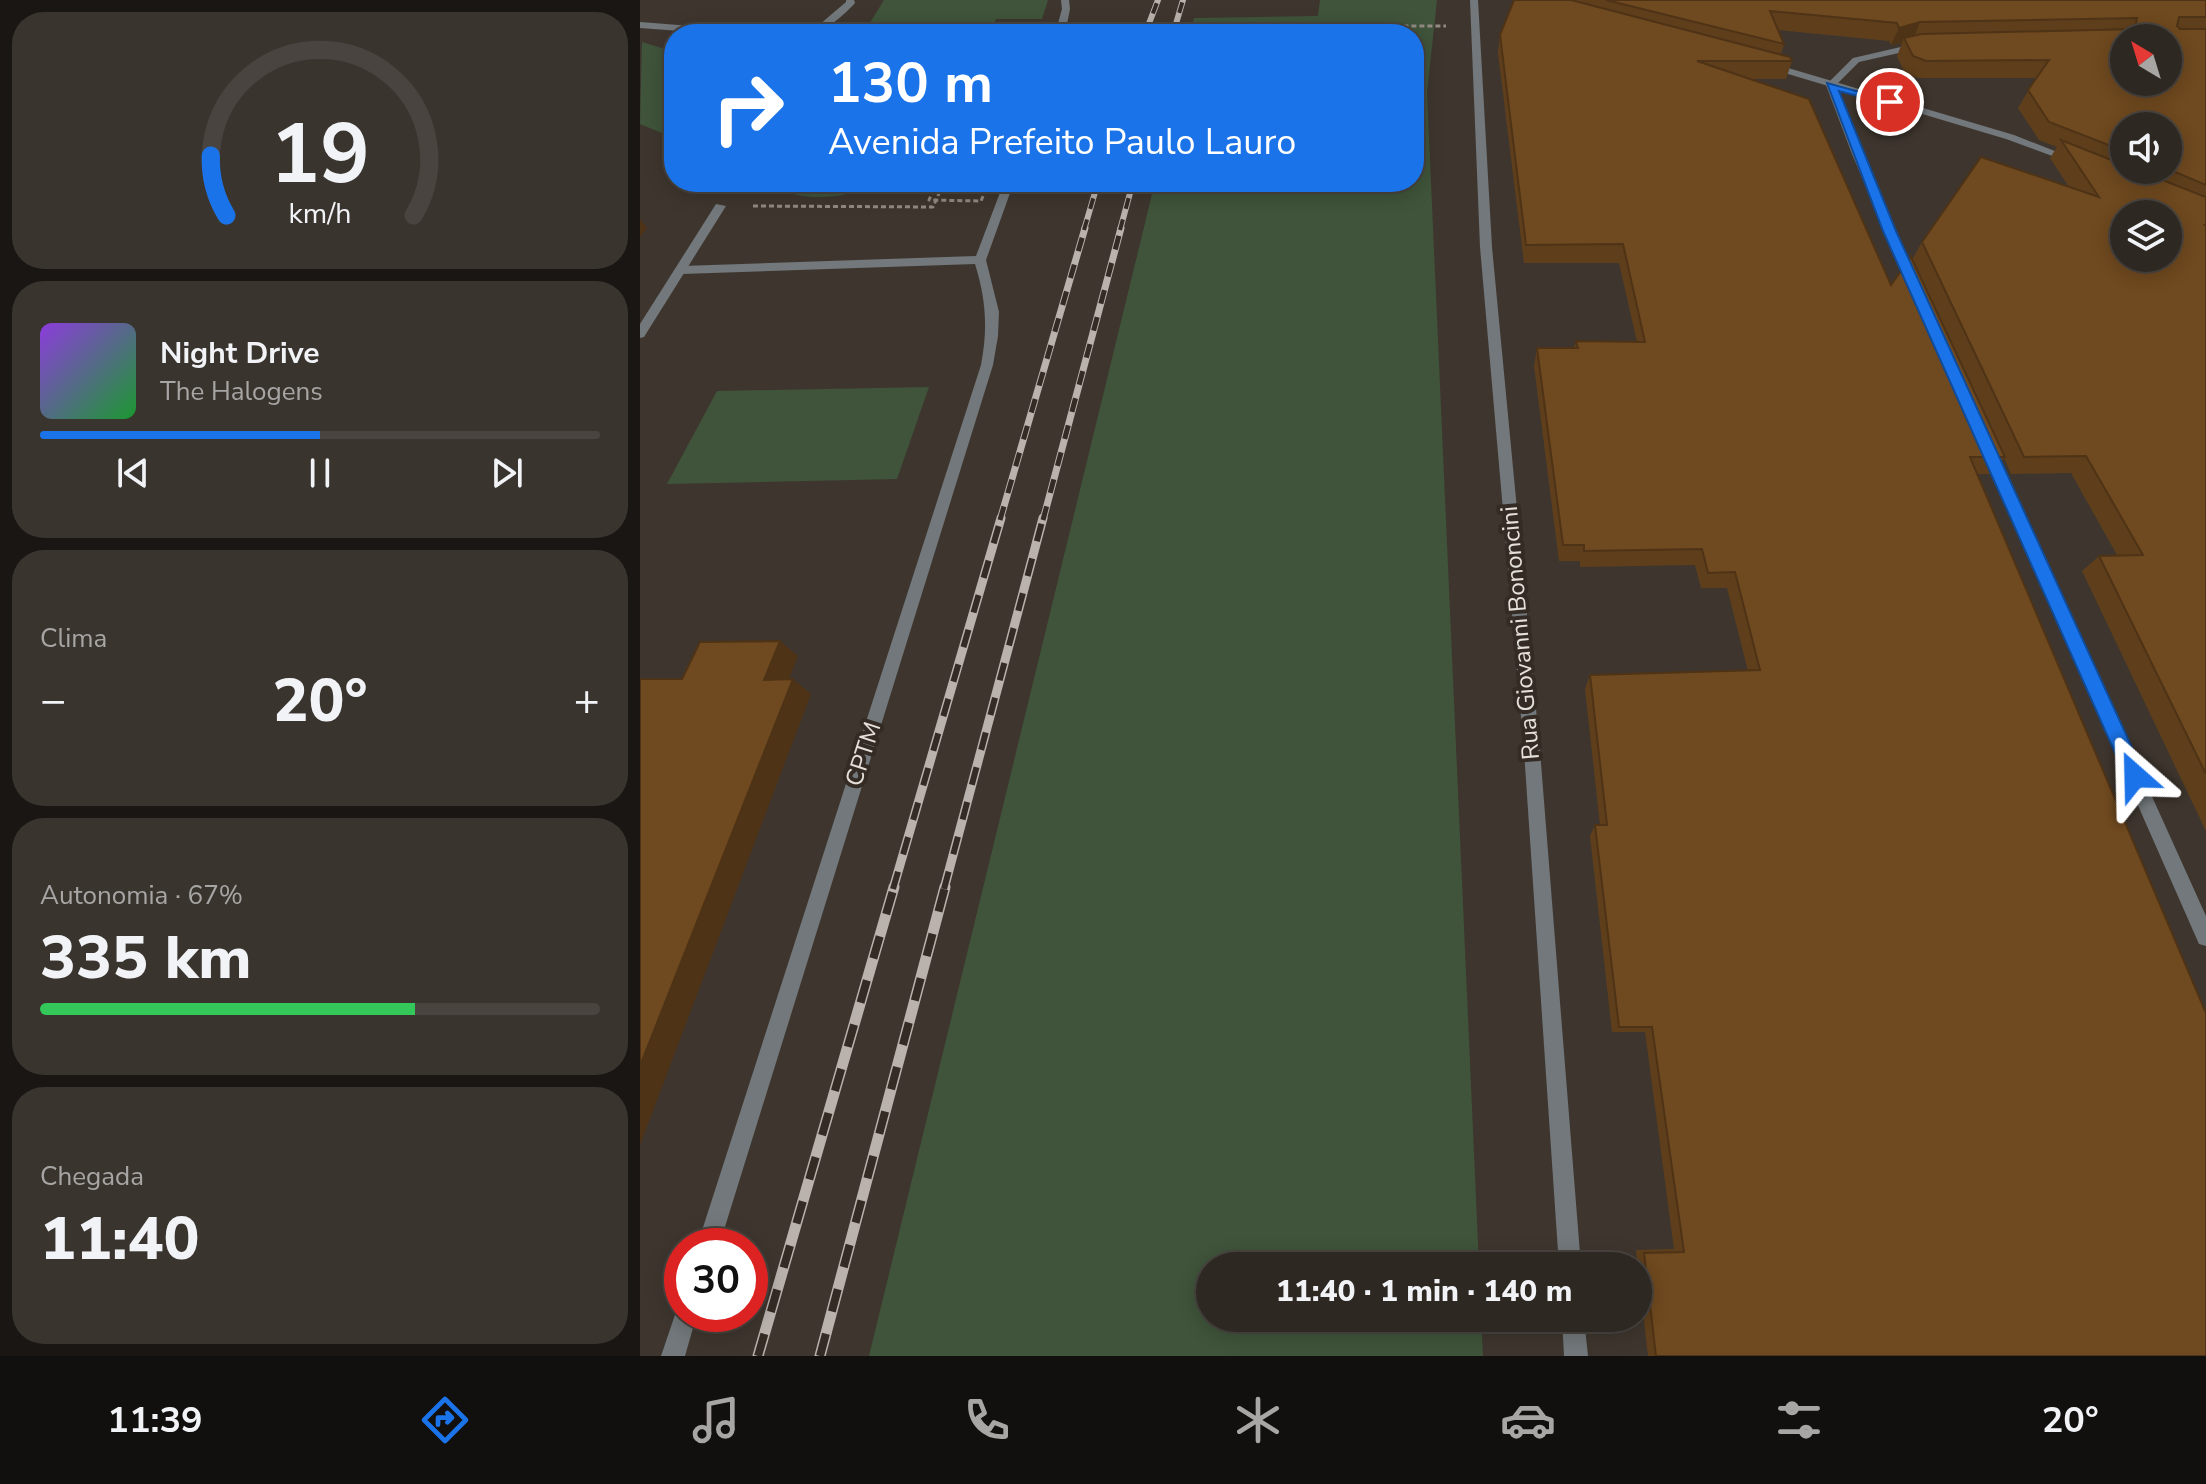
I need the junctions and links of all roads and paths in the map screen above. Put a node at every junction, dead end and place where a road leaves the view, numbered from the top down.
1 (850, 0) edge
2 (1065, 0) edge
3 (1474, 0) edge
4 (826, 24) edge
5 (1062, 24) edge
6 (640, 25) edge
7 (1424, 26) edge
8 (1446, 26) dead end
9 (664, 27) edge
10 (1928, 46) edge
11 (1758, 62) edge
12 (1831, 85) junction
13 (2081, 163) edge
14 (933, 192) edge
15 (940, 192) edge
16 (985, 192) edge
17 (1005, 192) edge
18 (720, 206) joint
19 (980, 260) junction
20 (682, 270) junction
21 (1922, 301) edge
22 (640, 334) edge
23 (1983, 437) edge
24 (2206, 937) edge
25 (714, 1228) edge
26 (1569, 1252) edge
27 (680, 1332) edge
28 (1574, 1332) edge
29 (673, 1356) edge
30 (1576, 1356) edge

1 - 4 street
2 - 5 street
3 - 26 street, Rua Giovanni Bononcini
6 - 9 street
7 - 8 path, bridge
10 - 12 street
11 - 12 street
12 - 13 street
12 - 21 street
14 - 16 path, bridge
15 - 18 path
17 - 19 street
18 - 20 street
19 - 20 street
19 - 25 street, CPTM
20 - 22 street
23 - 24 street
27 - 29 street
28 - 30 street

